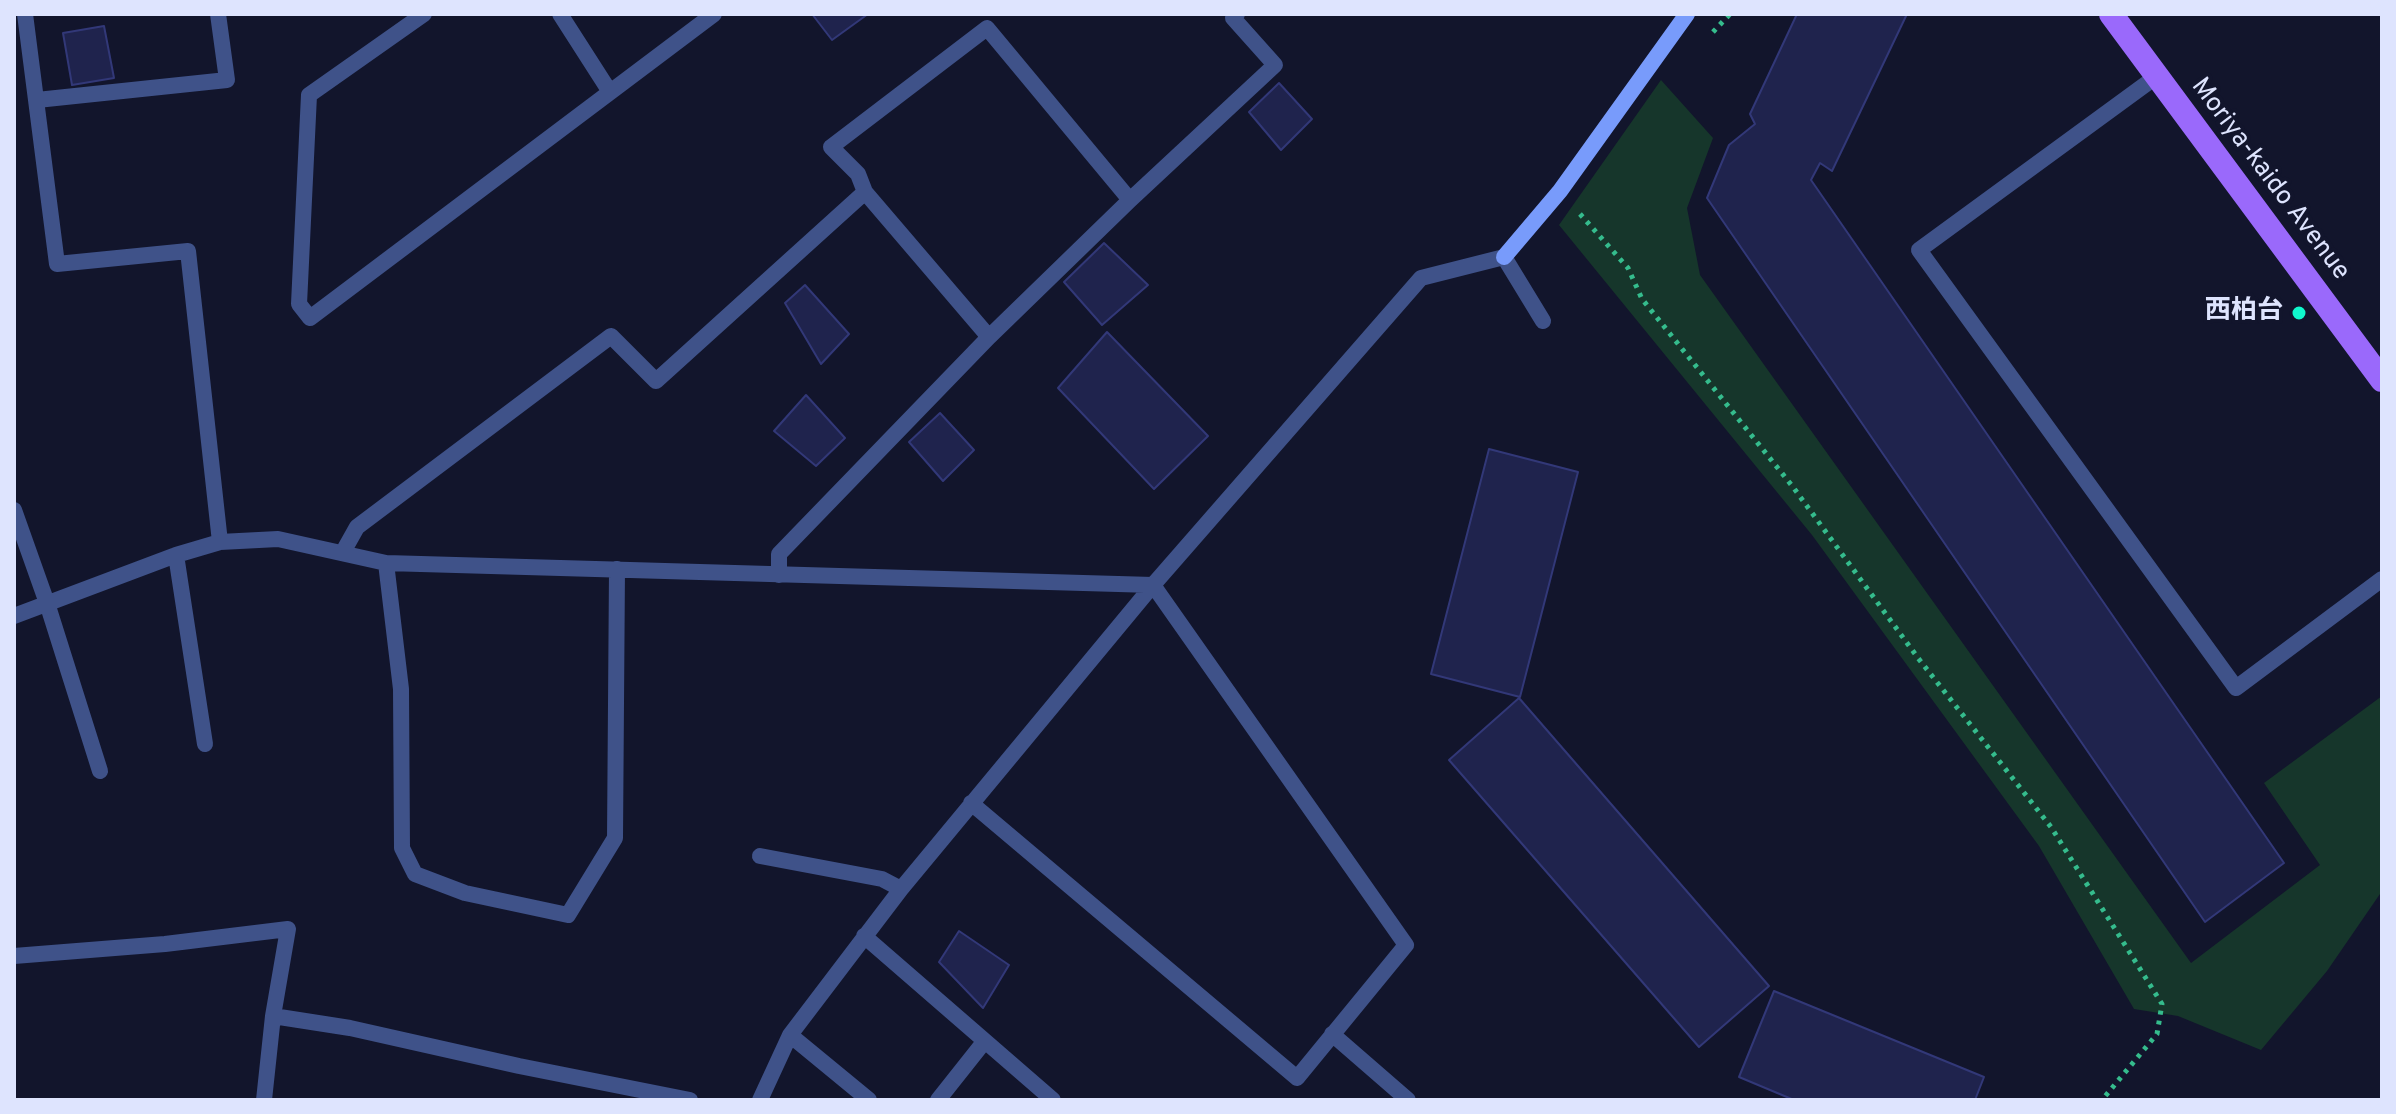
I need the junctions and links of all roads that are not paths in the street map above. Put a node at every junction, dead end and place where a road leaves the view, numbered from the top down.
1 (25, 14) edge
2 (218, 14) edge
3 (424, 14) edge
4 (560, 14) edge
5 (714, 14) edge
6 (1687, 14) edge
7 (2111, 14) edge
8 (1233, 15) edge
9 (2157, 76) junction
10 (610, 92) junction
11 (37, 100) junction
12 (865, 192) junction
13 (1130, 200) junction
14 (1504, 257) junction
15 (1543, 321) dead end
16 (989, 337) junction
17 (2382, 380) edge
18 (14, 510) edge
19 (220, 542) junction
20 (343, 552) junction
21 (176, 555) junction
22 (386, 563) junction
23 (617, 569) junction
24 (779, 575) junction
25 (2382, 579) edge
26 (1153, 585) junction
27 (47, 603) junction
28 (14, 616) edge
29 (205, 744) dead end
30 (100, 771) dead end
31 (971, 803) junction
32 (760, 856) dead end
33 (901, 889) junction
34 (864, 936) junction
35 (14, 956) edge
36 (273, 1016) junction
37 (1332, 1034) junction
38 (790, 1035) junction
39 (984, 1042) junction
40 (264, 1100) edge
41 (690, 1100) edge
42 (760, 1100) edge
43 (869, 1100) edge
44 (938, 1100) edge
45 (1053, 1100) edge
46 (1408, 1100) edge

1 - 11 street
2 - 11 street
3 - 10 street
4 - 10 street
5 - 10 street
6 - 14 street
7 - 9 main road, Moriya-kaido Avenue
8 - 13 street
9 - 17 main road, Moriya-kaido Avenue
9 - 25 street
11 - 19 street
12 - 13 street
12 - 16 street
12 - 20 street
13 - 16 street
14 - 15 street
14 - 26 street
16 - 24 street
18 - 27 street
19 - 20 street
19 - 21 street
20 - 22 street
21 - 27 street
21 - 29 street
22 - 23 street
22 - 23 street
23 - 24 street
24 - 26 street
26 - 31 street
26 - 37 street
27 - 28 street
27 - 30 street
31 - 33 street
31 - 37 street
32 - 33 street
33 - 34 street
34 - 38 street
34 - 39 street
35 - 36 street
36 - 40 street
36 - 41 street
37 - 46 street
38 - 42 street
38 - 43 street
39 - 44 street
39 - 45 street

